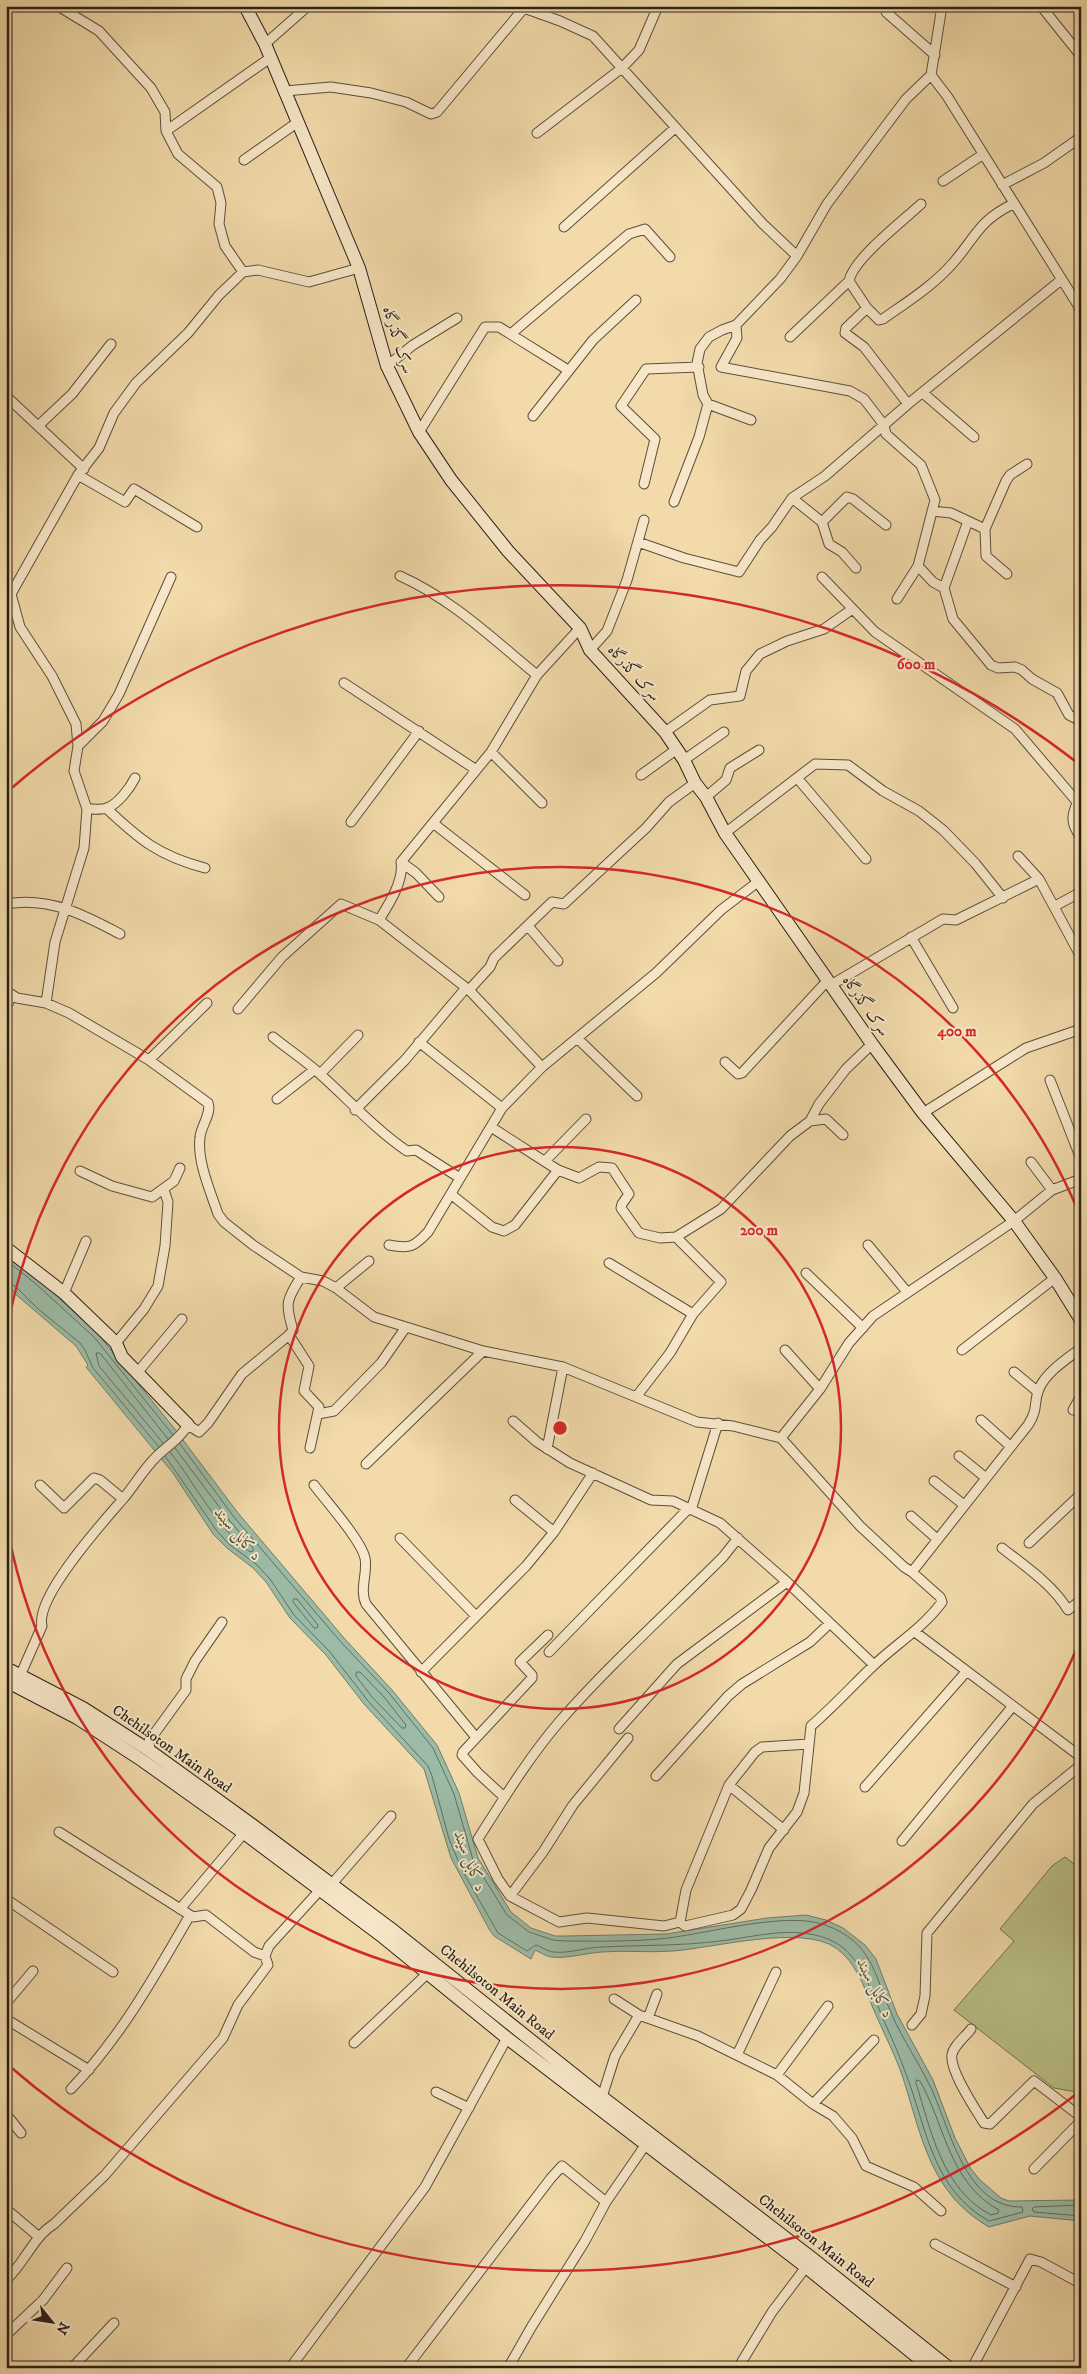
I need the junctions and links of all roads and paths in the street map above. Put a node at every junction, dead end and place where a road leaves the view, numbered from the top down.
1 (58, 6) edge
2 (245, 6) edge
3 (308, 6) edge
4 (658, 6) edge
5 (942, 6) edge
6 (1041, 6) edge
7 (886, 12) dead end
8 (265, 44) junction
9 (935, 55) junction
10 (1081, 56) edge
11 (270, 58) junction
12 (622, 68) junction
13 (931, 75) junction
14 (285, 91) junction
15 (298, 122) junction
16 (675, 128) junction
17 (166, 131) junction
18 (537, 133) dead end
19 (1081, 137) edge
20 (982, 155) junction
21 (244, 160) dead end
22 (943, 181) dead end
23 (1002, 185) junction
24 (921, 204) dead end
25 (1013, 204) junction
26 (564, 226) dead end
27 (797, 256) junction
28 (670, 257) dead end
29 (358, 268) junction
30 (243, 272) junction
31 (849, 280) junction
32 (1062, 280) junction
33 (636, 300) dead end
34 (867, 308) junction
35 (1081, 310) edge
36 (457, 318) dead end
37 (736, 325) junction
38 (512, 333) junction
39 (790, 337) dead end
40 (111, 344) dead end
41 (387, 366) junction
42 (699, 367) junction
43 (568, 370) junction
44 (923, 393) junction
45 (6, 396) edge
46 (708, 404) junction
47 (908, 404) junction
48 (533, 416) dead end
49 (751, 420) dead end
50 (884, 425) junction
51 (38, 426) junction
52 (419, 432) junction
53 (974, 437) dead end
54 (1027, 464) dead end
55 (81, 472) junction
56 (644, 484) dead end
57 (792, 498) junction
58 (674, 502) dead end
59 (932, 510) junction
60 (644, 520) dead end
61 (822, 522) junction
62 (968, 522) junction
63 (886, 525) dead end
64 (197, 527) dead end
65 (985, 529) junction
66 (638, 542) junction
67 (918, 566) junction
68 (856, 568) dead end
69 (1007, 574) dead end
70 (400, 576) dead end
71 (171, 577) dead end
72 (822, 577) dead end
73 (944, 588) junction
74 (8, 592) edge
75 (897, 599) dead end
76 (851, 610) junction
77 (580, 628) junction
78 (590, 650) junction
79 (538, 675) junction
80 (344, 683) dead end
81 (1081, 721) edge
82 (419, 731) junction
83 (665, 732) junction
84 (724, 732) dead end
85 (78, 746) junction
86 (676, 748) junction
87 (759, 750) dead end
88 (491, 752) junction
89 (684, 760) junction
90 (475, 769) junction
91 (641, 775) dead end
92 (135, 778) dead end
93 (798, 778) junction
94 (695, 783) junction
95 (1081, 792) edge
96 (706, 797) junction
97 (542, 803) dead end
98 (1078, 803) junction
99 (106, 808) junction
100 (87, 809) junction
101 (351, 822) dead end
102 (433, 822) junction
103 (725, 833) junction
104 (1081, 837) edge
105 (1018, 856) dead end
106 (866, 859) dead end
107 (401, 862) junction
108 (205, 868) dead end
109 (1039, 879) junction
110 (758, 881) junction
111 (1081, 892) edge
112 (525, 895) dead end
113 (439, 897) dead end
114 (1003, 898) junction
115 (6, 904) edge
116 (1055, 906) junction
117 (66, 908) junction
118 (379, 920) junction
119 (528, 926) junction
120 (120, 934) dead end
121 (911, 937) junction
122 (1081, 957) edge
123 (558, 961) dead end
124 (829, 982) junction
125 (467, 989) junction
126 (9, 993) edge
127 (206, 1003) dead end
128 (46, 1004) junction
129 (6, 1008) edge
130 (953, 1008) dead end
131 (238, 1009) dead end
132 (1081, 1029) edge
133 (358, 1035) dead end
134 (273, 1037) dead end
135 (578, 1039) junction
136 (420, 1042) junction
137 (872, 1044) junction
138 (149, 1060) junction
139 (725, 1062) dead end
140 (542, 1067) junction
141 (317, 1072) junction
142 (1050, 1080) dead end
143 (637, 1096) dead end
144 (277, 1099) dead end
145 (502, 1108) junction
146 (356, 1110) junction
147 (923, 1113) junction
148 (586, 1119) dead end
149 (810, 1122) junction
150 (491, 1127) junction
151 (843, 1135) dead end
152 (1081, 1159) edge
153 (545, 1162) junction
154 (1031, 1162) dead end
155 (180, 1168) dead end
156 (558, 1170) junction
157 (80, 1171) dead end
158 (460, 1178) junction
159 (1081, 1179) edge
160 (164, 1190) junction
161 (1052, 1190) junction
162 (452, 1195) junction
163 (1014, 1221) junction
164 (676, 1237) junction
165 (86, 1241) dead end
166 (389, 1245) dead end
167 (868, 1245) dead end
168 (6, 1248) edge
169 (369, 1261) dead end
170 (609, 1262) dead end
171 (806, 1272) dead end
172 (301, 1277) junction
173 (1055, 1278) junction
174 (336, 1288) junction
175 (64, 1292) junction
176 (907, 1292) junction
177 (693, 1314) junction
178 (182, 1320) dead end
179 (1081, 1320) edge
180 (406, 1327) junction
181 (863, 1328) junction
182 (289, 1336) junction
183 (116, 1343) junction
184 (1081, 1348) edge
185 (785, 1350) dead end
186 (962, 1350) dead end
187 (483, 1351) junction
188 (563, 1367) junction
189 (1014, 1372) dead end
190 (137, 1373) junction
191 (820, 1389) junction
192 (1038, 1392) junction
193 (636, 1396) junction
194 (1081, 1396) edge
195 (1073, 1410) dead end
196 (318, 1414) junction
197 (981, 1420) dead end
198 (513, 1421) dead end
199 (718, 1423) junction
200 (186, 1430) junction
201 (782, 1438) junction
202 (1010, 1446) junction
203 (310, 1448) dead end
204 (547, 1449) junction
205 (959, 1456) dead end
206 (366, 1464) dead end
207 (593, 1473) junction
208 (986, 1478) junction
209 (934, 1481) dead end
210 (40, 1485) dead end
211 (314, 1485) dead end
212 (1081, 1494) edge
213 (123, 1499) junction
214 (515, 1500) dead end
215 (964, 1505) junction
216 (689, 1509) junction
217 (911, 1516) dead end
218 (554, 1532) junction
219 (400, 1538) dead end
220 (738, 1538) junction
221 (937, 1540) junction
222 (1029, 1543) dead end
223 (1002, 1548) dead end
224 (912, 1572) junction
225 (787, 1582) junction
226 (1081, 1600) edge
227 (476, 1616) junction
228 (222, 1622) dead end
229 (829, 1624) junction
230 (915, 1632) junction
231 (548, 1635) dead end
232 (549, 1652) dead end
233 (874, 1665) junction
234 (6, 1668) edge
235 (421, 1672) junction
236 (966, 1672) junction
237 (20, 1676) junction
238 (6, 1681) edge
239 (1012, 1707) junction
240 (619, 1729) dead end
241 (474, 1736) dead end
242 (628, 1738) dead end
243 (809, 1744) junction
244 (150, 1751) junction
245 (1081, 1757) edge
246 (1081, 1765) edge
247 (656, 1776) dead end
248 (729, 1785) junction
249 (865, 1787) dead end
250 (504, 1797) junction
251 (390, 1816) dead end
252 (784, 1830) junction
253 (58, 1832) dead end
254 (244, 1833) junction
255 (902, 1841) dead end
256 (325, 1887) junction
257 (510, 1896) junction
258 (6, 1899) edge
259 (180, 1909) junction
260 (190, 1915) junction
261 (680, 1922) junction
262 (265, 1956) junction
263 (32, 1971) dead end
264 (113, 1972) dead end
265 (429, 1972) junction
266 (776, 1972) dead end
267 (657, 1994) dead end
268 (614, 1999) dead end
269 (6, 2003) edge
270 (828, 2006) dead end
271 (643, 2016) junction
272 (6, 2019) edge
273 (912, 2025) dead end
274 (971, 2029) dead end
275 (507, 2038) junction
276 (874, 2040) dead end
277 (354, 2043) dead end
278 (737, 2055) junction
279 (89, 2070) junction
280 (777, 2075) junction
281 (71, 2089) dead end
282 (436, 2092) dead end
283 (602, 2097) junction
284 (813, 2104) junction
285 (469, 2108) junction
286 (6, 2114) edge
287 (1081, 2117) edge
288 (1081, 2121) edge
289 (21, 2133) dead end
290 (646, 2144) junction
291 (1034, 2169) dead end
292 (606, 2202) junction
293 (6, 2209) edge
294 (941, 2211) dead end
295 (39, 2237) junction
296 (935, 2244) dead end
297 (806, 2267) junction
298 (67, 2268) dead end
299 (6, 2280) edge
300 (1078, 2282) dead end
301 (1016, 2286) junction
302 (114, 2322) dead end
303 (6, 2335) edge
304 (72, 2368) edge
305 (290, 2368) edge
306 (406, 2368) edge
307 (508, 2368) edge
308 (738, 2368) edge
309 (931, 2368) edge
310 (949, 2368) edge
311 (972, 2368) edge

1 - 17 street
2 - 8 main road, سرک گذرگاه
3 - 8 street
4 - 12 street
5 - 9 street
6 - 10 street
7 - 9 street
8 - 11 main road, سرک گذرگاه
9 - 13 street
11 - 14 main road, سرک گذرگاه
11 - 17 street
12 - 14 street
12 - 16 street
12 - 18 street
13 - 20 street
13 - 27 street
14 - 15 main road, سرک گذرگاه
15 - 21 street
15 - 29 main road, سرک گذرگاه
16 - 26 street
16 - 27 street
17 - 30 street
19 - 23 street
20 - 22 street
20 - 23 street
23 - 25 street
24 - 31 street
25 - 32 street
25 - 34 street
27 - 37 street
28 - 38 street
29 - 30 street
29 - 41 main road, سرک گذرگاه
30 - 55 street
31 - 34 street
31 - 39 street
32 - 35 street
32 - 44 street
33 - 43 street
34 - 47 street
36 - 41 street
37 - 42 street
37 - 50 street
38 - 43 street
38 - 52 street
40 - 51 street
41 - 52 main road, سرک گذرگاه
42 - 46 street
42 - 56 street
43 - 48 street
44 - 47 street
44 - 53 street
45 - 51 street
46 - 49 street
46 - 58 street
47 - 50 street
50 - 57 street
50 - 59 street
51 - 55 street
52 - 77 main road, سرک گذرگاه
54 - 65 street
55 - 64 street
55 - 74 street
57 - 61 street
57 - 66 street
59 - 62 street
59 - 67 street
60 - 66 street
61 - 63 street
61 - 68 street
62 - 65 street
62 - 73 street
65 - 69 street
66 - 78 street
67 - 73 street
67 - 75 street
70 - 79 street
71 - 85 street
72 - 76 street
73 - 81 street
74 - 85 street
76 - 83 street
76 - 98 street
77 - 78 main road, سرک گذرگاه
77 - 79 street
78 - 83 main road, سرک گذرگاه
79 - 88 street
80 - 82 street
82 - 90 street
82 - 101 street
83 - 86 main road, سرک گذرگاه
84 - 89 street
85 - 100 street
86 - 89 main road, سرک گذرگاه
86 - 91 street
87 - 96 street
88 - 90 street
88 - 97 street
89 - 94 main road, سرک گذرگاه
90 - 102 street
92 - 99 street
93 - 103 street
93 - 106 street
93 - 114 street
94 - 96 main road, سرک گذرگاه
94 - 119 street
95 - 98 street
96 - 103 main road, سرک گذرگاه
98 - 104 street
99 - 100 street
99 - 108 street
100 - 117 street
102 - 107 street
102 - 112 street
103 - 110 main road, سرک گذرگاه
105 - 109 street
107 - 113 street
107 - 118 street
109 - 114 street
109 - 116 street
110 - 124 main road, سرک گذرگاه
110 - 135 street
111 - 116 street
114 - 121 street
115 - 117 street
116 - 122 street
117 - 120 street
117 - 128 street
118 - 125 street
118 - 131 street
119 - 123 street
119 - 125 street
121 - 124 street
121 - 130 street
124 - 137 main road, سرک گذرگاه
124 - 139 street
125 - 136 street
125 - 140 street
126 - 128 street
126 - 129 street
127 - 138 street
128 - 138 street
132 - 147 street
133 - 141 street
134 - 141 street
135 - 140 street
135 - 143 street
136 - 145 street
136 - 146 street
137 - 147 main road, سرک گذرگاه
137 - 149 street
138 - 172 street
140 - 145 street
141 - 144 street
141 - 146 street
142 - 152 street
145 - 150 street
146 - 158 street
147 - 163 main road, سرک گذرگاه
148 - 153 street
149 - 151 street
149 - 164 street
150 - 153 street
150 - 158 street
153 - 156 street
154 - 161 street
155 - 160 street
156 - 162 street
156 - 164 street
157 - 160 street
158 - 162 street
159 - 161 street
160 - 183 street
161 - 163 street
162 - 166 street
163 - 173 main road, سرک گذرگاه
163 - 176 street
164 - 177 street
165 - 175 street
167 - 176 street
168 - 175 main road
169 - 174 street
170 - 177 street
171 - 181 street
172 - 174 street
172 - 182 street
173 - 179 main road, سرک گذرگاه
173 - 186 street
174 - 180 street
175 - 183 main road
176 - 181 street
177 - 193 street
178 - 190 street
180 - 187 street
180 - 196 street
181 - 191 street
182 - 196 street
182 - 200 street
183 - 190 main road
184 - 192 street
185 - 191 street
187 - 188 street
187 - 206 street
188 - 193 street
188 - 204 street
189 - 192 street
190 - 200 main road
191 - 201 street
192 - 202 street
193 - 199 street
194 - 195 street
196 - 203 street
197 - 202 street
198 - 204 street
199 - 201 street
199 - 216 street
200 - 213 street
201 - 224 street
202 - 208 street
204 - 207 street
205 - 208 street
207 - 216 street
207 - 218 street
208 - 215 street
209 - 215 street
210 - 213 street
211 - 235 street
212 - 222 street
213 - 237 street
214 - 218 street
215 - 221 street
216 - 220 street
216 - 232 street
217 - 221 street
218 - 227 street
219 - 227 street
220 - 225 street
220 - 250 street
221 - 224 street
223 - 226 street
224 - 230 street
225 - 229 street
225 - 240 street
227 - 235 street
228 - 244 street
229 - 233 street
229 - 247 street
230 - 233 street
230 - 236 street
231 - 250 street
233 - 243 street
234 - 237 main road, Chehilsoton Main Road
235 - 241 street
236 - 239 street
236 - 249 street
237 - 244 main road, Chehilsoton Main Road
238 - 254 main road, Chehilsoton Main Road
239 - 245 street
239 - 255 street
242 - 257 street
243 - 248 street
243 - 252 street
244 - 256 main road, Chehilsoton Main Road
246 - 273 street
248 - 252 street
248 - 261 street
250 - 257 street
251 - 256 street
252 - 261 street
253 - 259 street
254 - 256 main road, Chehilsoton Main Road
254 - 259 street
256 - 262 street
256 - 265 main road, Chehilsoton Main Road
256 - 283 main road, Chehilsoton Main Road
257 - 261 street
258 - 264 street
259 - 260 street
260 - 262 street
260 - 279 street
262 - 295 street
263 - 269 street
265 - 275 main road, Chehilsoton Main Road
265 - 277 street
266 - 278 street
267 - 271 street
268 - 271 street
270 - 280 street
271 - 278 street
271 - 283 street
272 - 279 street
274 - 287 street
275 - 285 street
275 - 290 main road, Chehilsoton Main Road
276 - 284 street
278 - 280 street
279 - 281 street
280 - 284 street
282 - 285 street
283 - 310 main road, Chehilsoton Main Road
284 - 294 street
285 - 305 street
286 - 289 street
288 - 291 street
290 - 292 street
290 - 297 main road, Chehilsoton Main Road
292 - 306 street
292 - 307 street
293 - 295 street
295 - 299 street
296 - 301 street
297 - 308 street
297 - 309 main road, Chehilsoton Main Road
298 - 303 street
300 - 301 street
301 - 311 street
302 - 304 street

